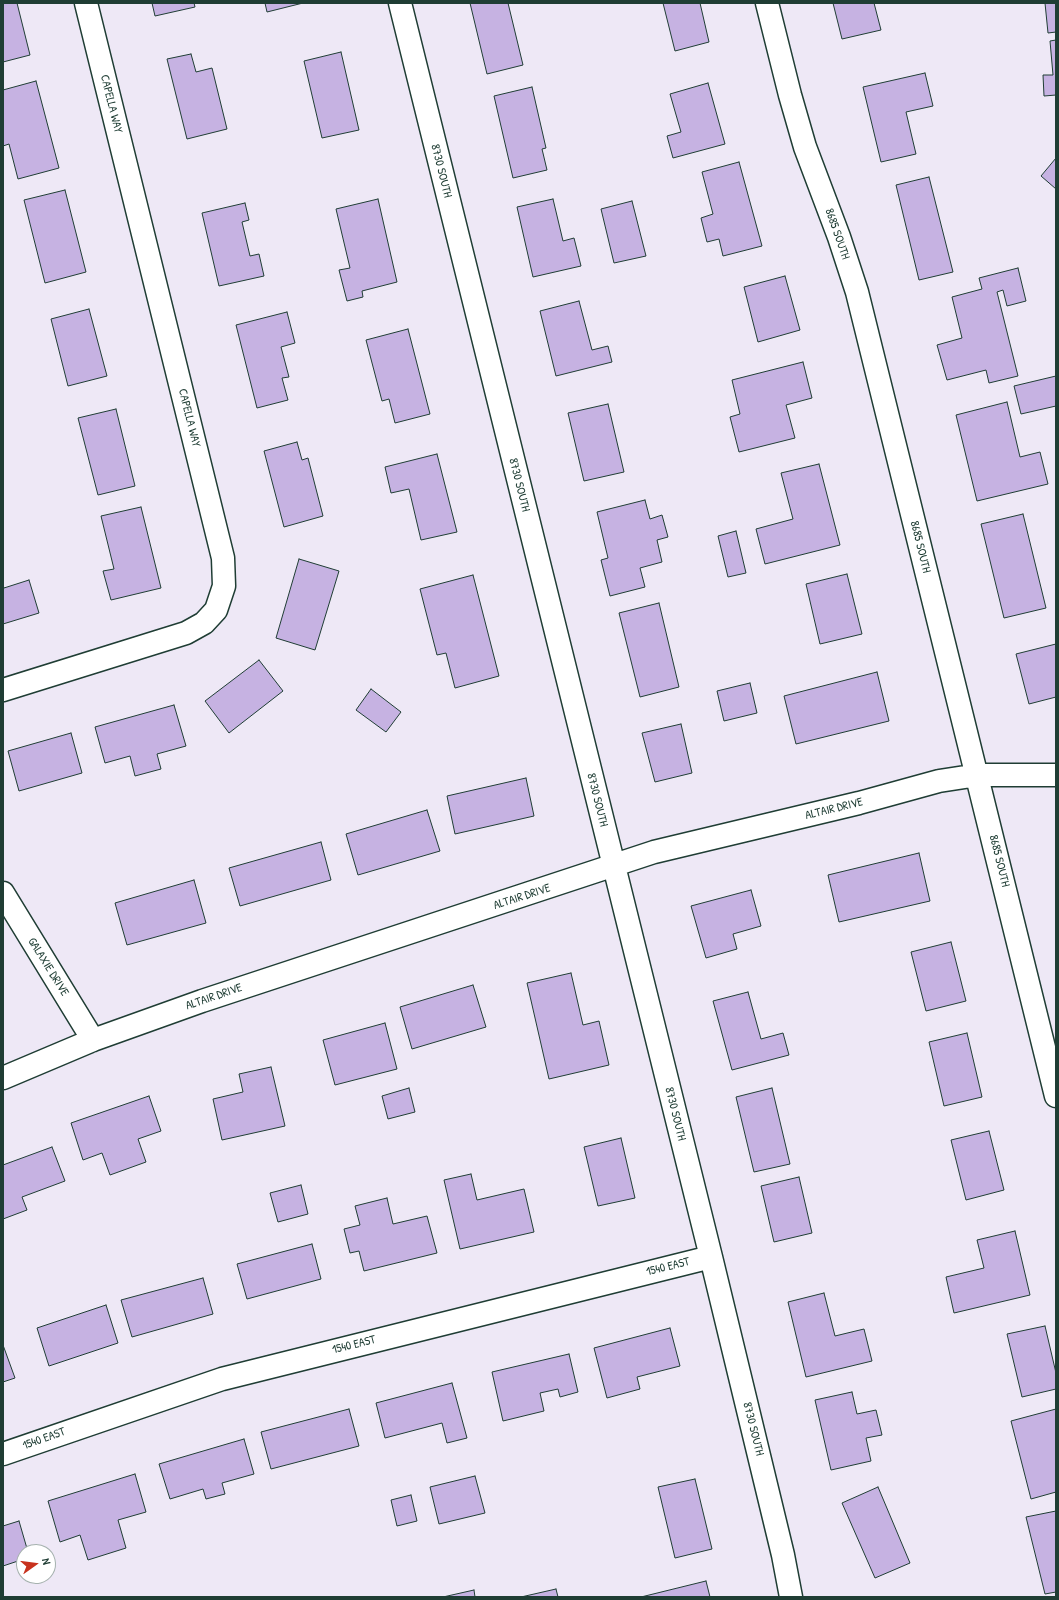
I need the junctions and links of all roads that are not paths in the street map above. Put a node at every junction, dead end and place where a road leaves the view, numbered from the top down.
1 (86, 3) edge
2 (400, 3) edge
3 (767, 3) edge
4 (3, 690) edge
5 (978, 775) junction
6 (1056, 775) edge
7 (613, 865) junction
8 (3, 893) edge
9 (93, 1040) junction
10 (3, 1078) edge
11 (1056, 1096) edge
12 (711, 1256) junction
13 (3, 1454) edge
14 (791, 1597) edge

1 - 4 street, CAPELLA WAY
2 - 7 street, 8730 SOUTH
3 - 5 street, 8685 SOUTH
5 - 6 street, ALTAIR DRIVE
5 - 7 street, ALTAIR DRIVE
5 - 11 street, 8685 SOUTH
7 - 9 street, ALTAIR DRIVE
7 - 12 street, 8730 SOUTH
8 - 9 street, GALAXIE DRIVE
9 - 10 street, ALTAIR DRIVE
12 - 13 street, 1540 EAST
12 - 14 street, 8730 SOUTH

